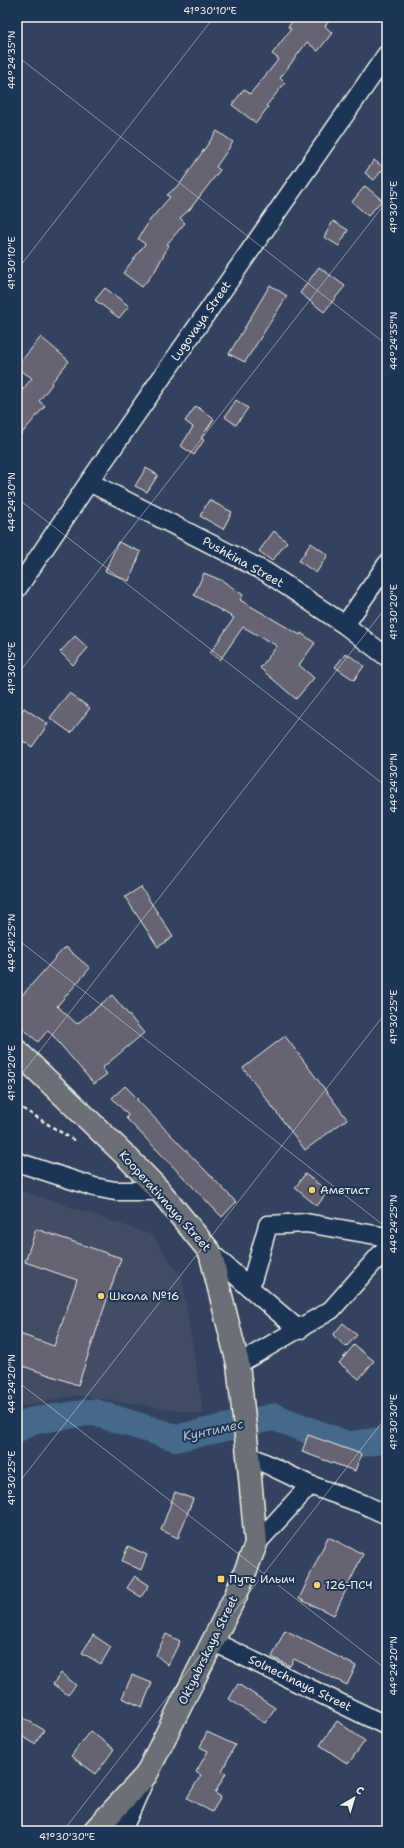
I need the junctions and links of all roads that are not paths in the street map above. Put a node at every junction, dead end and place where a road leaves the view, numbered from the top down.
1 (387, 54) edge
2 (89, 482) junction
3 (387, 564) edge
4 (17, 589) edge
5 (345, 626) junction
6 (387, 657) edge
7 (17, 1051) edge
8 (17, 1162) edge
9 (160, 1192) junction
10 (387, 1237) edge
11 (387, 1247) edge
12 (210, 1252) junction
13 (250, 1288) junction
14 (299, 1330) junction
15 (238, 1364) junction
16 (248, 1455) junction
17 (310, 1485) junction
18 (387, 1515) edge
19 (256, 1544) junction
20 (212, 1641) junction
21 (387, 1726) edge
22 (146, 1775) junction
23 (94, 1831) edge
24 (122, 1831) edge

1 - 2 street, Lugovaya Street
2 - 4 street, Lugovaya Street
2 - 5 street, Pushkina Street
3 - 5 street
5 - 6 street, Pushkina Street
7 - 9 main road, Kooperativnaya Street
8 - 9 street
9 - 12 main road, Kooperativnaya Street
10 - 13 street
11 - 14 street
12 - 13 street, Kooperativnaya Street
12 - 15 main road, Oktyabrskaya Street
13 - 14 street, Kooperativnaya Street
14 - 15 street
15 - 16 main road, Oktyabrskaya Street
16 - 17 street
16 - 19 main road, Oktyabrskaya Street
17 - 18 street
17 - 19 street
19 - 20 main road, Oktyabrskaya Street
20 - 21 street, Solnechnaya Street
20 - 22 main road, Oktyabrskaya Street
22 - 23 main road
22 - 24 street, Oktyabrskaya Street

